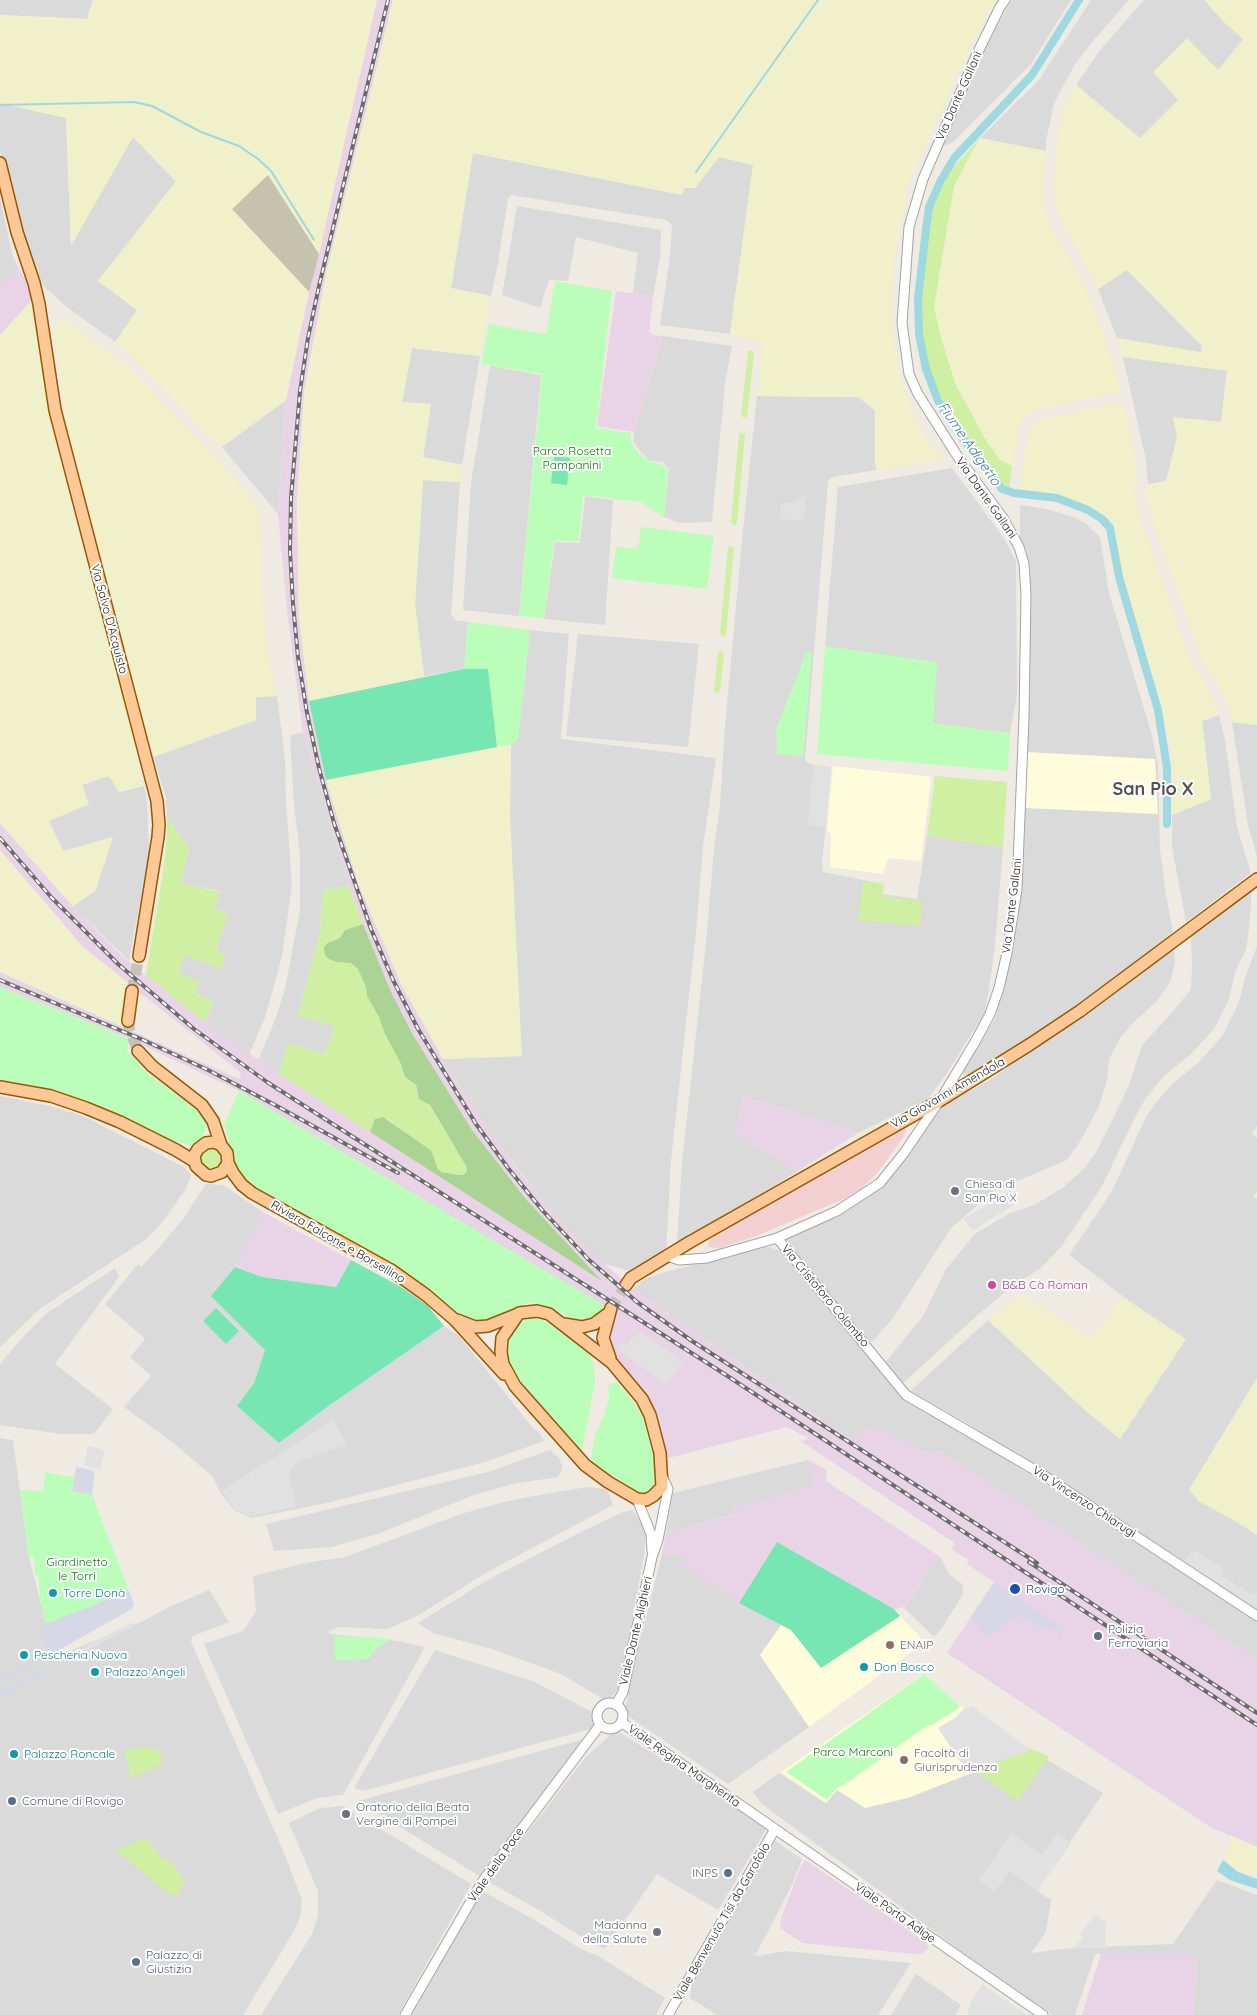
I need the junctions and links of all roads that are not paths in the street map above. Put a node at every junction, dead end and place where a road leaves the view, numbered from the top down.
1 (1005, 0) edge
2 (0, 163) edge
3 (1257, 879) edge
4 (139, 956) tunnel mouth
5 (132, 991) tunnel mouth
6 (128, 1021) tunnel mouth
7 (138, 1051) tunnel mouth
8 (0, 1087) edge
9 (939, 1101) junction
10 (208, 1112) junction
11 (221, 1145) junction
12 (202, 1146) junction
13 (176, 1150) junction
14 (194, 1161) junction
15 (228, 1163) junction
16 (217, 1175) junction
17 (242, 1185) junction
18 (777, 1238) junction
19 (667, 1256) junction
20 (626, 1285) tunnel mouth
21 (519, 1313) junction
22 (455, 1320) junction
23 (563, 1323) junction
24 (612, 1363) junction
25 (515, 1386) junction
26 (906, 1395) joint
27 (662, 1476) junction
28 (637, 1499) junction
29 (652, 1557) junction
30 (1257, 1616) edge
31 (616, 1705) junction
32 (621, 1722) junction
33 (600, 1725) junction
34 (747, 1810) joint
35 (775, 1830) junction
36 (405, 2015) edge
37 (668, 2015) edge
38 (1044, 2015) edge

1 - 9 street, Via Dante Gallani
2 - 4 main road, Via Salvo D'Acquisto
3 - 9 main road, Via Giovanni Amendola
5 - 6 main road
7 - 10 main road
8 - 13 main road
9 - 18 street, Via Dante Gallani
9 - 19 main road, Via Giovanni Amendola
10 - 11 main road
10 - 12 main road
11 - 12 main road
11 - 15 main road
12 - 13 main road
12 - 14 main road
13 - 14 main road
14 - 16 main road
15 - 16 main road
15 - 17 main road
16 - 17 main road
17 - 22 main road, Riviera Falcone e Borsellino
18 - 19 street, Via Cristoforo Colombo
18 - 26 street, Via Cristoforo Colombo
19 - 20 main road, Via Giovanni Amendola
21 - 22 main road
21 - 23 main road
21 - 25 main road
22 - 25 main road, Riviera Falcone e Borsellino
23 - 24 main road
23 - 24 main road
24 - 27 main road
25 - 28 main road
26 - 30 street, Via Vincenzo Chiarugi
27 - 28 main road
27 - 29 street
28 - 29 street
29 - 31 street, Viale Dante Alighieri
31 - 32 street
31 - 33 street
32 - 33 street
32 - 34 street, Viale Regina Margherita
33 - 36 street, Viale della Pace
34 - 35 street, Viale Porta Adige
35 - 37 street, Viale Benvenuto Tisi da Garofolo
35 - 38 street, Viale Porta Adige

